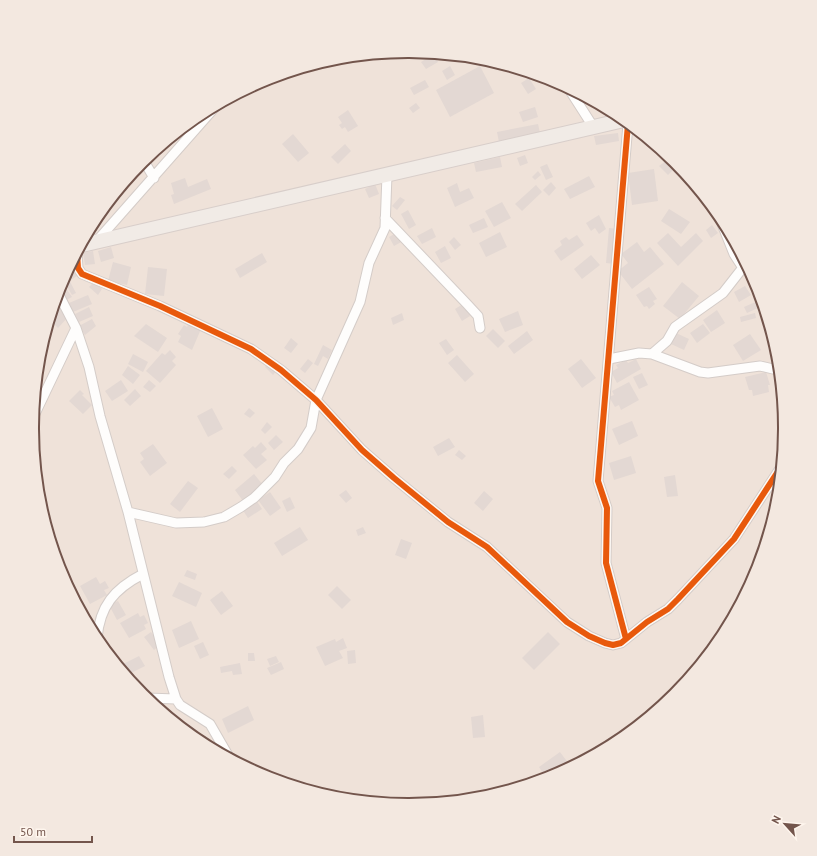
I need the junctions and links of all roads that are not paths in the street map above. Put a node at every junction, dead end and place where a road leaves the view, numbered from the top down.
1 (575, 99) edge
2 (203, 121) edge
3 (616, 122) edge
4 (594, 128) junction
5 (627, 131) edge
6 (147, 167) edge
7 (387, 175) junction
8 (154, 178) junction
9 (385, 218) junction
10 (89, 243) edge
11 (88, 244) edge
12 (78, 264) edge
13 (743, 271) edge
14 (62, 301) edge
15 (76, 328) junction
16 (480, 328) dead end
17 (652, 354) junction
18 (609, 359) junction
19 (773, 369) edge
20 (316, 400) junction
21 (40, 403) edge
22 (775, 476) edge
23 (128, 512) junction
24 (143, 574) junction
25 (99, 630) edge
26 (626, 639) junction
27 (157, 699) edge
28 (176, 700) junction
29 (224, 748) edge

1 - 4 street
2 - 8 street
3 - 4 main road
4 - 7 main road
5 - 18 street
6 - 8 street
7 - 9 street
7 - 11 main road
8 - 10 street
9 - 16 street
9 - 20 street
12 - 20 street
13 - 17 street
14 - 15 street
15 - 21 street
15 - 23 street
17 - 18 street
17 - 19 street
18 - 26 street
20 - 23 street
20 - 26 street
22 - 26 street
23 - 24 street
24 - 25 street
24 - 28 street
27 - 28 street
28 - 29 street

